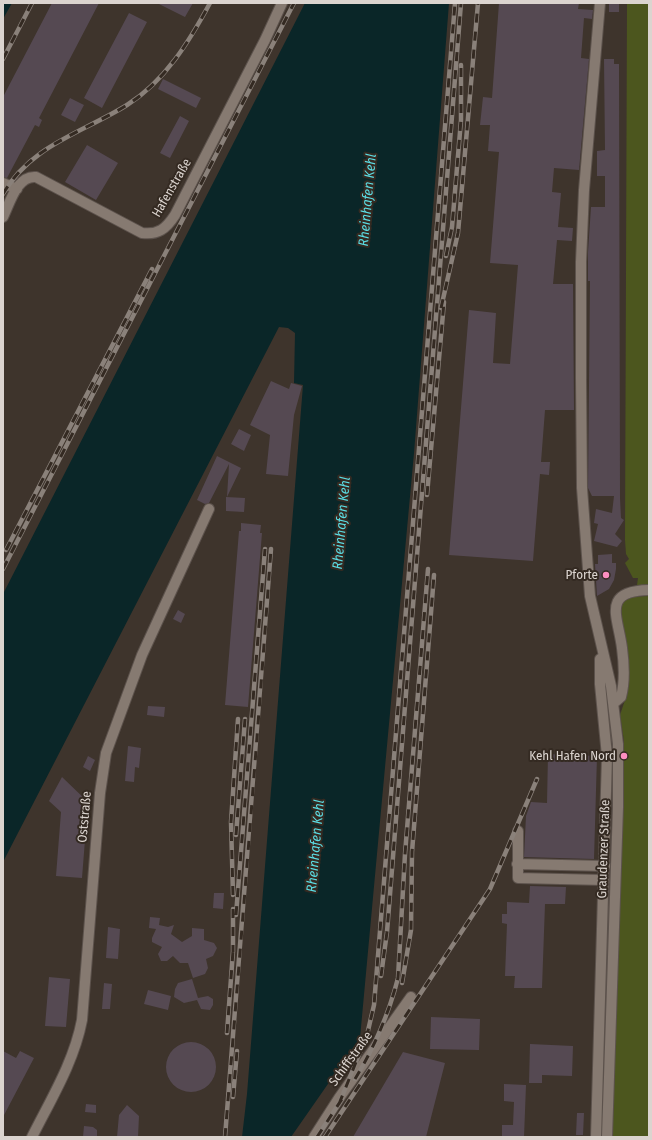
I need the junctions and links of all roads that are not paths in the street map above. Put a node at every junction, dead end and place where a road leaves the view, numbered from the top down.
1 (282, 3) edge
2 (600, 3) edge
3 (3, 183) edge
4 (17, 189) junction
5 (3, 217) edge
6 (209, 509) dead end
7 (649, 590) edge
8 (600, 641) junction
9 (614, 703) junction
10 (518, 831) dead end
11 (517, 864) junction
12 (604, 866) junction
13 (604, 880) junction
14 (411, 997) dead end
15 (32, 1137) edge
16 (314, 1137) edge
17 (596, 1137) edge
18 (607, 1137) edge

1 - 4 street, Hafenstraße
2 - 8 street
3 - 4 street
4 - 5 street, Hafenstraße
6 - 15 street, Oststraße
7 - 9 street
8 - 9 street, Graudenzer Straße
8 - 12 street
9 - 18 street, Graudenzer Straße
10 - 11 street
11 - 12 street
11 - 13 street
12 - 13 street
13 - 17 street
14 - 16 street, Schiffstraße

